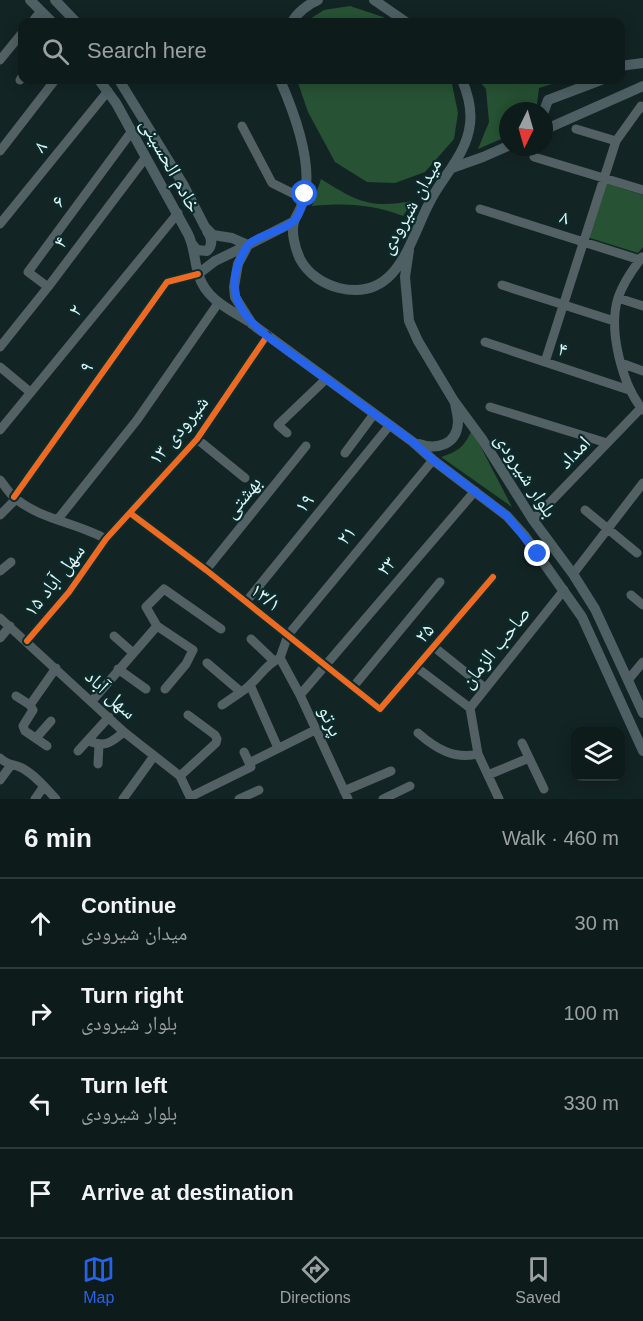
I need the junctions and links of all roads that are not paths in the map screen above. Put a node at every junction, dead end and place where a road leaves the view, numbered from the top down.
1 (30, 0) edge
2 (55, 0) edge
3 (298, 0) edge
4 (318, 0) edge
5 (375, 0) edge
6 (41, 11) junction
7 (35, 18) edge
8 (48, 18) edge
9 (72, 18) edge
10 (293, 18) edge
11 (294, 18) edge
12 (400, 18) edge
13 (18, 38) edge
14 (0, 60) edge
15 (641, 64) edge
16 (625, 66) edge
17 (625, 70) edge
18 (52, 84) edge
19 (102, 84) edge
20 (122, 84) edge
21 (282, 84) edge
22 (464, 84) edge
23 (590, 84) edge
24 (643, 86) edge
25 (108, 91) junction
26 (547, 102) edge
27 (642, 107) edge
28 (553, 122) edge
29 (558, 123) junction
30 (242, 126) dead end
31 (553, 126) edge
32 (576, 129) dead end
33 (132, 130) junction
34 (616, 141) junction
35 (499, 150) edge
36 (0, 151) edge
37 (146, 157) junction
38 (534, 157) dead end
39 (452, 168) junction
40 (604, 177) junction
41 (643, 190) edge
42 (303, 199) junction
43 (480, 209) dead end
44 (178, 213) junction
45 (293, 222) junction
46 (0, 225) edge
47 (205, 227) junction
48 (583, 242) junction
49 (193, 245) junction
50 (248, 245) junction
51 (409, 250) junction
52 (641, 258) edge
53 (198, 274) junction
54 (502, 285) dead end
55 (48, 287) junction
56 (618, 298) junction
57 (219, 302) junction
58 (563, 305) junction
59 (643, 306) edge
60 (614, 321) junction
61 (252, 324) junction
62 (267, 336) junction
63 (485, 342) dead end
64 (0, 346) edge
65 (545, 362) junction
66 (621, 363) junction
67 (0, 367) edge
68 (643, 371) edge
69 (326, 379) junction
70 (629, 390) junction
71 (30, 392) junction
72 (454, 401) junction
73 (490, 407) dead end
74 (642, 409) edge
75 (374, 414) junction
76 (389, 426) junction
77 (0, 430) edge
78 (287, 433) dead end
79 (197, 439) junction
80 (413, 442) junction
81 (607, 443) junction
82 (306, 446) dead end
83 (345, 453) dead end
84 (433, 460) junction
85 (245, 478) dead end
86 (0, 480) edge
87 (643, 483) edge
88 (475, 491) junction
89 (15, 498) junction
90 (585, 510) dead end
91 (130, 513) junction
92 (0, 515) edge
93 (58, 519) junction
94 (533, 520) junction
95 (607, 528) junction
96 (106, 538) junction
97 (637, 553) dead end
98 (10, 562) dead end
99 (206, 570) junction
100 (0, 571) edge
101 (573, 574) junction
102 (493, 578) dead end
103 (440, 582) dead end
104 (564, 590) junction
105 (631, 595) dead end
106 (246, 603) junction
107 (643, 604) edge
108 (0, 618) edge
109 (10, 626) junction
110 (157, 626) junction
111 (220, 629) dead end
112 (288, 635) junction
113 (114, 636) dead end
114 (0, 638) edge
115 (251, 639) dead end
116 (27, 641) junction
117 (434, 647) junction
118 (132, 652) junction
119 (277, 659) junction
120 (643, 662) edge
121 (207, 663) dead end
122 (325, 665) junction
123 (416, 667) junction
124 (56, 668) junction
125 (118, 669) junction
126 (628, 680) junction
127 (250, 687) junction
128 (353, 687) junction
129 (146, 688) dead end
130 (485, 688) junction
131 (165, 689) dead end
132 (241, 692) junction
133 (300, 695) junction
134 (16, 696) dead end
135 (92, 700) junction
136 (30, 705) junction
137 (222, 705) dead end
138 (470, 708) junction
139 (380, 709) joint
140 (643, 713) edge
141 (188, 715) dead end
142 (109, 717) junction
143 (51, 721) dead end
144 (315, 730) junction
145 (639, 730) edge
146 (124, 732) junction
147 (418, 733) dead end
148 (36, 738) junction
149 (89, 741) junction
150 (522, 742) dead end
151 (99, 745) junction
152 (47, 746) dead end
153 (278, 748) junction
154 (78, 751) dead end
155 (643, 751) edge
156 (244, 752) dead end
157 (478, 754) junction
158 (154, 756) junction
159 (0, 758) edge
160 (529, 759) junction
161 (249, 763) junction
162 (99, 764) dead end
163 (11, 765) junction
164 (391, 771) dead end
165 (488, 775) junction
166 (180, 776) junction
167 (0, 780) edge
168 (44, 786) junction
169 (410, 786) dead end
170 (544, 789) dead end
171 (259, 790) dead end
172 (346, 795) edge
173 (125, 798) edge
174 (190, 798) edge
175 (35, 799) edge
176 (56, 799) edge
177 (239, 799) edge
178 (383, 799) edge
179 (499, 799) edge

1 - 6 main road
2 - 9 main road
3 - 10 main road
4 - 11 main road
5 - 12 main road
6 - 7 street
6 - 8 main road
13 - 14 street
15 - 16 main road
15 - 17 main road
18 - 36 street
19 - 25 main road, خادم الحسینی
20 - 47 main road, خادم الحسینی
21 - 42 main road
22 - 39 main road, میدان شیرودی
23 - 26 main road
24 - 29 main road
25 - 33 main road, خادم الحسینی
25 - 46 street, ۸
27 - 34 street
28 - 29 main road
29 - 31 main road
30 - 42 street
32 - 34 street
33 - 37 main road, خادم الحسینی
33 - 55 street, ۶
34 - 40 street
35 - 39 main road
37 - 44 main road, خادم الحسینی
37 - 55 street, ۴
38 - 40 street
39 - 51 main road, میدان شیرودی
40 - 41 street
40 - 48 street
42 - 45 main road
43 - 48 street, ۸
44 - 49 main road, خادم الحسینی
44 - 71 street, ۲
45 - 50 main road
45 - 51 main road, میدان شیرودی
47 - 49 main road
47 - 50 main road, خادم الحسینی
48 - 52 street, ۸
48 - 58 street
49 - 53 main road, خادم الحسینی
50 - 53 main road
50 - 61 main road, بلوار شیرودی
51 - 72 main road, بلوار شیرودی
52 - 56 street
53 - 57 main road
53 - 89 street, ۹
54 - 58 street
55 - 64 street, ۴
56 - 59 street
56 - 60 street
57 - 61 main road
57 - 93 street
58 - 60 street
58 - 65 street
60 - 66 street
61 - 62 main road, بلوار شیرودی
62 - 69 main road, بلوار شیرودی
62 - 79 street, شیرودی ۱۳
63 - 65 street, ۴
65 - 70 street, ۴
66 - 68 street
66 - 70 street
67 - 71 street
69 - 75 main road, بلوار شیرودی
69 - 78 street
70 - 74 street
71 - 77 street, ۲
72 - 80 main road
72 - 94 main road, بلوار شیرودی
73 - 81 street
74 - 81 street, امداد
75 - 76 main road, بلوار شیرودی
75 - 83 street
76 - 80 main road, بلوار شیرودی
76 - 106 street, ۱۹
79 - 85 street
79 - 91 street, شیرودی ۱۳
80 - 84 main road, بلوار شیرودی
81 - 94 street, امداد
82 - 99 street, بهشتی
84 - 88 main road, بلوار شیرودی
84 - 112 street, ۲۱
86 - 89 street
87 - 95 street
88 - 104 main road, بلوار شیرودی
88 - 122 street, ۲۳
89 - 92 street, ۹
89 - 93 street
90 - 95 street
91 - 96 street, شیرودی ۱۳
91 - 99 street, ۱۳/۱
93 - 96 street
94 - 101 main road, بلوار شیرودی
95 - 97 street
95 - 101 street
96 - 116 street, سهل آباد ۱۵
98 - 100 street
99 - 106 street, ۱۳/۱
101 - 126 main road, بلوار شیرودی
102 - 117 street, ۲۵
103 - 128 street
104 - 130 street, صاحب الزمان
104 - 145 main road, بلوار شیرودی
105 - 107 street
106 - 112 street, ۱۳/۱
108 - 109 street, سهل آباد
109 - 114 street
109 - 116 street, سهل آباد
110 - 111 street
110 - 118 street
110 - 131 street
112 - 119 street
112 - 122 street, ۱۳/۱
113 - 118 street
115 - 119 street, پرتو
116 - 124 street, سهل آباد
117 - 123 street, ۲۵
117 - 130 street
118 - 125 street
119 - 127 street
119 - 133 street, پرتو
120 - 126 street
121 - 132 street
122 - 128 street, ۱۳/۱
122 - 133 street, ۲۳
123 - 138 street
123 - 139 street, ۲۵
124 - 135 street, سهل آباد
124 - 136 street
125 - 129 street
125 - 135 street
126 - 140 main road, بلوار شیرودی
127 - 132 street
127 - 153 street
128 - 139 street, ۱۳/۱
130 - 138 street, صاحب الزمان
132 - 137 street
133 - 144 street, پرتو
134 - 136 street
135 - 142 street, سهل آباد
136 - 148 street
138 - 157 street, صاحب الزمان
141 - 166 street
142 - 146 street, سهل آباد
142 - 149 street
143 - 148 street
144 - 153 street
144 - 172 street, پرتو
145 - 155 main road, بلوار شیرودی
146 - 151 street
146 - 158 street, سهل آباد
147 - 157 street
148 - 152 street
149 - 151 street
149 - 154 street
150 - 160 street
151 - 162 street
153 - 161 street
156 - 161 street
157 - 165 street, صاحب الزمان
158 - 166 street, سهل آباد
158 - 173 street
159 - 163 street
160 - 165 street
160 - 170 street
161 - 174 street
163 - 167 street
163 - 168 street
164 - 172 street
165 - 179 street, صاحب الزمان
166 - 174 street, سهل آباد
168 - 175 street
168 - 176 street
169 - 178 street
171 - 177 street

